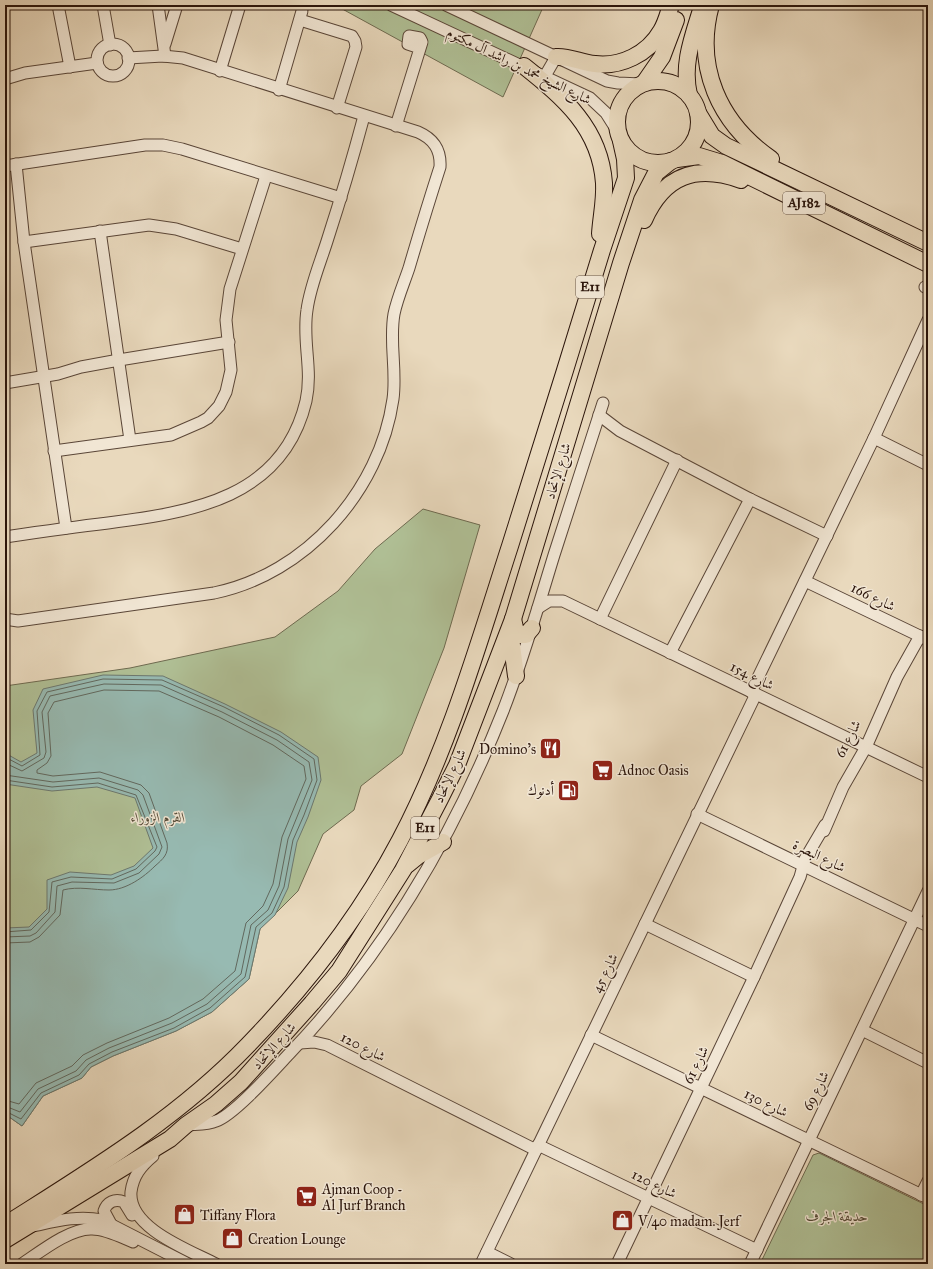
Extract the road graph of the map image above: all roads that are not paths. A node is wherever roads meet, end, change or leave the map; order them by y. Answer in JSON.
{"nodes":[{"id":1,"x":58,"y":5,"type":"edge"},
{"id":2,"x":103,"y":5,"type":"edge"},
{"id":3,"x":158,"y":5,"type":"edge"},
{"id":4,"x":177,"y":5,"type":"edge"},
{"id":5,"x":240,"y":5,"type":"edge"},
{"id":6,"x":391,"y":5,"type":"edge"},
{"id":7,"x":446,"y":5,"type":"edge"},
{"id":8,"x":671,"y":5,"type":"edge"},
{"id":9,"x":680,"y":5,"type":"edge"},
{"id":10,"x":702,"y":5,"type":"edge"},
{"id":11,"x":711,"y":5,"type":"edge"},
{"id":12,"x":110,"y":45,"type":"junction"},
{"id":13,"x":420,"y":48,"type":"dead end"},
{"id":14,"x":164,"y":51,"type":"junction"},
{"id":15,"x":556,"y":57,"type":"junction"},
{"id":16,"x":128,"y":58,"type":"junction"},
{"id":17,"x":97,"y":63,"type":"junction"},
{"id":18,"x":524,"y":66,"type":"junction"},
{"id":19,"x":70,"y":67,"type":"junction"},
{"id":20,"x":220,"y":71,"type":"junction"},
{"id":21,"x":545,"y":76,"type":"junction"},
{"id":22,"x":5,"y":80,"type":"edge"},
{"id":23,"x":643,"y":84,"type":"junction"},
{"id":24,"x":279,"y":90,"type":"junction"},
{"id":25,"x":689,"y":95,"type":"junction"},
{"id":26,"x":337,"y":108,"type":"junction"},
{"id":27,"x":698,"y":113,"type":"junction"},
{"id":28,"x":364,"y":116,"type":"junction"},
{"id":29,"x":396,"y":126,"type":"junction"},
{"id":30,"x":619,"y":137,"type":"junction"},
{"id":31,"x":674,"y":160,"type":"junction"},
{"id":32,"x":11,"y":165,"type":"edge"},
{"id":33,"x":266,"y":176,"type":"junction"},
{"id":34,"x":810,"y":186,"type":"junction"},
{"id":35,"x":781,"y":191,"type":"junction"},
{"id":36,"x":341,"y":198,"type":"junction"},
{"id":37,"x":100,"y":231,"type":"junction"},
{"id":38,"x":24,"y":242,"type":"junction"},
{"id":39,"x":928,"y":243,"type":"edge"},
{"id":40,"x":242,"y":249,"type":"junction"},
{"id":41,"x":602,"y":250,"type":"junction"},
{"id":42,"x":621,"y":262,"type":"junction"},
{"id":43,"x":928,"y":264,"type":"edge"},
{"id":44,"x":928,"y":320,"type":"edge"},
{"id":45,"x":229,"y":342,"type":"junction"},
{"id":46,"x":119,"y":360,"type":"junction"},
{"id":47,"x":44,"y":377,"type":"junction"},
{"id":48,"x":5,"y":383,"type":"edge"},
{"id":49,"x":603,"y":403,"type":"dead end"},
{"id":50,"x":599,"y":415,"type":"junction"},
{"id":51,"x":620,"y":431,"type":"junction"},
{"id":52,"x":593,"y":434,"type":"junction"},
{"id":53,"x":874,"y":438,"type":"junction"},
{"id":54,"x":130,"y":440,"type":"junction"},
{"id":55,"x":54,"y":451,"type":"junction"},
{"id":56,"x":677,"y":460,"type":"junction"},
{"id":57,"x":928,"y":465,"type":"edge"},
{"id":58,"x":750,"y":499,"type":"junction"},
{"id":59,"x":66,"y":528,"type":"junction"},
{"id":60,"x":827,"y":536,"type":"junction"},
{"id":61,"x":5,"y":537,"type":"edge"},
{"id":62,"x":548,"y":579,"type":"junction"},
{"id":63,"x":805,"y":581,"type":"junction"},
{"id":64,"x":563,"y":602,"type":"junction"},
{"id":65,"x":538,"y":608,"type":"junction"},
{"id":66,"x":5,"y":619,"type":"edge"},
{"id":67,"x":600,"y":619,"type":"junction"},
{"id":68,"x":511,"y":623,"type":"junction"},
{"id":69,"x":532,"y":628,"type":"junction"},
{"id":70,"x":921,"y":637,"type":"edge"},
{"id":71,"x":670,"y":653,"type":"junction"},
{"id":72,"x":516,"y":676,"type":"junction"},
{"id":73,"x":753,"y":693,"type":"junction"},
{"id":74,"x":863,"y":746,"type":"junction"},
{"id":75,"x":928,"y":777,"type":"edge"},
{"id":76,"x":697,"y":814,"type":"junction"},
{"id":77,"x":443,"y":842,"type":"junction"},
{"id":78,"x":805,"y":866,"type":"junction"},
{"id":79,"x":403,"y":870,"type":"junction"},
{"id":80,"x":928,"y":891,"type":"edge"},
{"id":81,"x":928,"y":902,"type":"edge"},
{"id":82,"x":920,"y":922,"type":"edge"},
{"id":83,"x":645,"y":924,"type":"junction"},
{"id":84,"x":754,"y":977,"type":"junction"},
{"id":85,"x":319,"y":1022,"type":"junction"},
{"id":86,"x":862,"y":1030,"type":"junction"},
{"id":87,"x":591,"y":1035,"type":"junction"},
{"id":88,"x":300,"y":1043,"type":"junction"},
{"id":89,"x":327,"y":1045,"type":"junction"},
{"id":90,"x":928,"y":1063,"type":"edge"},
{"id":91,"x":701,"y":1088,"type":"junction"},
{"id":92,"x":186,"y":1125,"type":"junction"},
{"id":93,"x":170,"y":1139,"type":"junction"},
{"id":94,"x":809,"y":1140,"type":"junction"},
{"id":95,"x":537,"y":1148,"type":"junction"},
{"id":96,"x":928,"y":1180,"type":"edge"},
{"id":97,"x":925,"y":1196,"type":"edge"},
{"id":98,"x":648,"y":1198,"type":"junction"},
{"id":99,"x":141,"y":1220,"type":"junction"},
{"id":100,"x":111,"y":1224,"type":"junction"},
{"id":101,"x":5,"y":1225,"type":"edge"},
{"id":102,"x":23,"y":1229,"type":"junction"},
{"id":103,"x":5,"y":1240,"type":"edge"},
{"id":104,"x":151,"y":1245,"type":"junction"},
{"id":105,"x":756,"y":1250,"type":"junction"},
{"id":106,"x":487,"y":1252,"type":"junction"},
{"id":107,"x":175,"y":1260,"type":"edge"},
{"id":108,"x":22,"y":1264,"type":"edge"},
{"id":109,"x":188,"y":1264,"type":"edge"},
{"id":110,"x":216,"y":1264,"type":"edge"},
{"id":111,"x":481,"y":1264,"type":"edge"},
{"id":112,"x":511,"y":1264,"type":"edge"},
{"id":113,"x":617,"y":1264,"type":"edge"},
{"id":114,"x":750,"y":1264,"type":"edge"}],
"edges":[{"from":1,"to":19,"type":"street"},
{"from":2,"to":12,"type":"street"},
{"from":3,"to":14,"type":"street"},
{"from":4,"to":14,"type":"street"},
{"from":5,"to":20,"type":"street"},
{"from":6,"to":18,"type":"street","name":"شارع الشيخ محمد بن راشد آل مكتوم"},
{"from":7,"to":15,"type":"street","name":"شارع الشيخ محمد بن راشد آل مكتوم"},
{"from":8,"to":15,"type":"highway"},
{"from":9,"to":23,"type":"highway"},
{"from":10,"to":25,"type":"highway"},
{"from":11,"to":34,"type":"highway"},
{"from":12,"to":16,"type":"street"},
{"from":12,"to":17,"type":"street"},
{"from":13,"to":29,"type":"street"},
{"from":14,"to":16,"type":"street"},
{"from":14,"to":20,"type":"street"},
{"from":15,"to":21,"type":"street"},
{"from":15,"to":23,"type":"street","name":"شارع الشيخ محمد بن راشد آل مكتوم"},
{"from":16,"to":17,"type":"street"},
{"from":17,"to":19,"type":"street"},
{"from":18,"to":21,"type":"street","name":"شارع الشيخ محمد بن راشد آل مكتوم"},
{"from":18,"to":41,"type":"highway"},
{"from":19,"to":22,"type":"street"},
{"from":20,"to":24,"type":"street"},
{"from":21,"to":30,"type":"street","name":"شارع الشيخ محمد بن راشد آل مكتوم"},
{"from":23,"to":25,"type":"highway"},
{"from":23,"to":30,"type":"highway"},
{"from":24,"to":26,"type":"street"},
{"from":24,"to":26,"type":"street"},
{"from":25,"to":27,"type":"highway"},
{"from":26,"to":28,"type":"street"},
{"from":27,"to":31,"type":"highway"},
{"from":27,"to":34,"type":"highway","number":"AJ182"},
{"from":28,"to":29,"type":"street"},
{"from":28,"to":36,"type":"street"},
{"from":29,"to":66,"type":"street"},
{"from":30,"to":31,"type":"highway"},
{"from":30,"to":41,"type":"highway","name":"شارع الإتحاد","number":"E11"},
{"from":31,"to":35,"type":"highway","number":"AJ182"},
{"from":31,"to":42,"type":"highway","name":"شارع الإتحاد","number":"E11"},
{"from":32,"to":33,"type":"street"},
{"from":32,"to":38,"type":"street"},
{"from":33,"to":36,"type":"street"},
{"from":33,"to":40,"type":"street"},
{"from":34,"to":39,"type":"highway","number":"AJ182"},
{"from":35,"to":42,"type":"highway"},
{"from":35,"to":43,"type":"highway","number":"AJ182"},
{"from":36,"to":59,"type":"street"},
{"from":37,"to":38,"type":"street"},
{"from":37,"to":40,"type":"street"},
{"from":37,"to":46,"type":"street"},
{"from":38,"to":47,"type":"street"},
{"from":40,"to":45,"type":"street"},
{"from":41,"to":101,"type":"highway","name":"شارع الإتحاد","number":"E11"},
{"from":42,"to":68,"type":"highway","name":"شارع الإتحاد","number":"E11"},
{"from":44,"to":53,"type":"street","name":"شارع 45"},
{"from":45,"to":46,"type":"street"},
{"from":45,"to":54,"type":"street"},
{"from":46,"to":47,"type":"street"},
{"from":46,"to":54,"type":"street"},
{"from":47,"to":48,"type":"street"},
{"from":47,"to":55,"type":"street"},
{"from":49,"to":50,"type":"street"},
{"from":50,"to":51,"type":"street"},
{"from":50,"to":52,"type":"street"},
{"from":51,"to":52,"type":"street"},
{"from":51,"to":56,"type":"street"},
{"from":52,"to":62,"type":"street"},
{"from":53,"to":57,"type":"street"},
{"from":53,"to":60,"type":"street","name":"شارع 45"},
{"from":54,"to":55,"type":"street"},
{"from":55,"to":59,"type":"street"},
{"from":56,"to":58,"type":"street"},
{"from":56,"to":67,"type":"street"},
{"from":58,"to":60,"type":"street"},
{"from":58,"to":71,"type":"street"},
{"from":59,"to":61,"type":"street"},
{"from":60,"to":63,"type":"street","name":"شارع 45"},
{"from":62,"to":64,"type":"street","name":"شارع 154"},
{"from":62,"to":65,"type":"street"},
{"from":63,"to":70,"type":"street","name":"شارع 166"},
{"from":63,"to":73,"type":"street","name":"شارع 45"},
{"from":64,"to":65,"type":"street"},
{"from":64,"to":67,"type":"street","name":"شارع 154"},
{"from":65,"to":69,"type":"street"},
{"from":67,"to":71,"type":"street","name":"شارع 154"},
{"from":68,"to":69,"type":"highway"},
{"from":68,"to":72,"type":"highway"},
{"from":68,"to":79,"type":"highway","name":"شارع الإتحاد","number":"E11"},
{"from":69,"to":72,"type":"street"},
{"from":70,"to":74,"type":"street","name":"شارع 61"},
{"from":71,"to":73,"type":"street","name":"شارع 154"},
{"from":72,"to":77,"type":"street"},
{"from":73,"to":74,"type":"street","name":"شارع 154"},
{"from":73,"to":76,"type":"street","name":"شارع 45"},
{"from":74,"to":75,"type":"street","name":"شارع 154"},
{"from":74,"to":78,"type":"street","name":"شارع 61"},
{"from":76,"to":78,"type":"street","name":"شارع البصرة"},
{"from":76,"to":83,"type":"street","name":"شارع 45"},
{"from":77,"to":79,"type":"highway"},
{"from":77,"to":85,"type":"street"},
{"from":78,"to":82,"type":"street","name":"شارع البصرة"},
{"from":78,"to":84,"type":"street","name":"شارع 61"},
{"from":79,"to":92,"type":"highway","name":"شارع الإتحاد","number":"E11"},
{"from":80,"to":82,"type":"street","name":"شارع 69"},
{"from":81,"to":82,"type":"street","name":"شارع 69"},
{"from":82,"to":86,"type":"street","name":"شارع 69"},
{"from":83,"to":84,"type":"street"},
{"from":83,"to":87,"type":"street","name":"شارع 45"},
{"from":84,"to":91,"type":"street","name":"شارع 61"},
{"from":85,"to":88,"type":"street"},
{"from":85,"to":89,"type":"street","name":"شارع 120"},
{"from":86,"to":90,"type":"street"},
{"from":86,"to":94,"type":"street","name":"شارع 69"},
{"from":87,"to":91,"type":"street","name":"شارع 130"},
{"from":87,"to":95,"type":"street","name":"شارع 45"},
{"from":88,"to":89,"type":"street","name":"شارع 120"},
{"from":88,"to":92,"type":"street"},
{"from":89,"to":95,"type":"street","name":"شارع 120"},
{"from":91,"to":94,"type":"street","name":"شارع 130"},
{"from":91,"to":98,"type":"street","name":"شارع 61"},
{"from":92,"to":93,"type":"highway","name":"شارع الإتحاد","number":"E11"},
{"from":93,"to":99,"type":"street"},
{"from":93,"to":102,"type":"highway","name":"شارع الإتحاد","number":"E11"},
{"from":94,"to":97,"type":"street","name":"شارع 130"},
{"from":94,"to":105,"type":"street","name":"شارع 69"},
{"from":95,"to":98,"type":"street","name":"شارع 120"},
{"from":95,"to":106,"type":"street","name":"شارع 45"},
{"from":96,"to":97,"type":"street"},
{"from":98,"to":105,"type":"street","name":"شارع 120"},
{"from":98,"to":113,"type":"street","name":"شارع 61"},
{"from":99,"to":100,"type":"street"},
{"from":99,"to":110,"type":"street"},
{"from":100,"to":102,"type":"street"},
{"from":100,"to":104,"type":"street"},
{"from":102,"to":103,"type":"highway","name":"شارع الإتحاد","number":"E11"},
{"from":104,"to":107,"type":"street"},
{"from":104,"to":108,"type":"street"},
{"from":105,"to":114,"type":"street","name":"شارع 69"},
{"from":106,"to":111,"type":"street","name":"شارع 45"},
{"from":106,"to":112,"type":"street"},
{"from":107,"to":109,"type":"street"}]}
